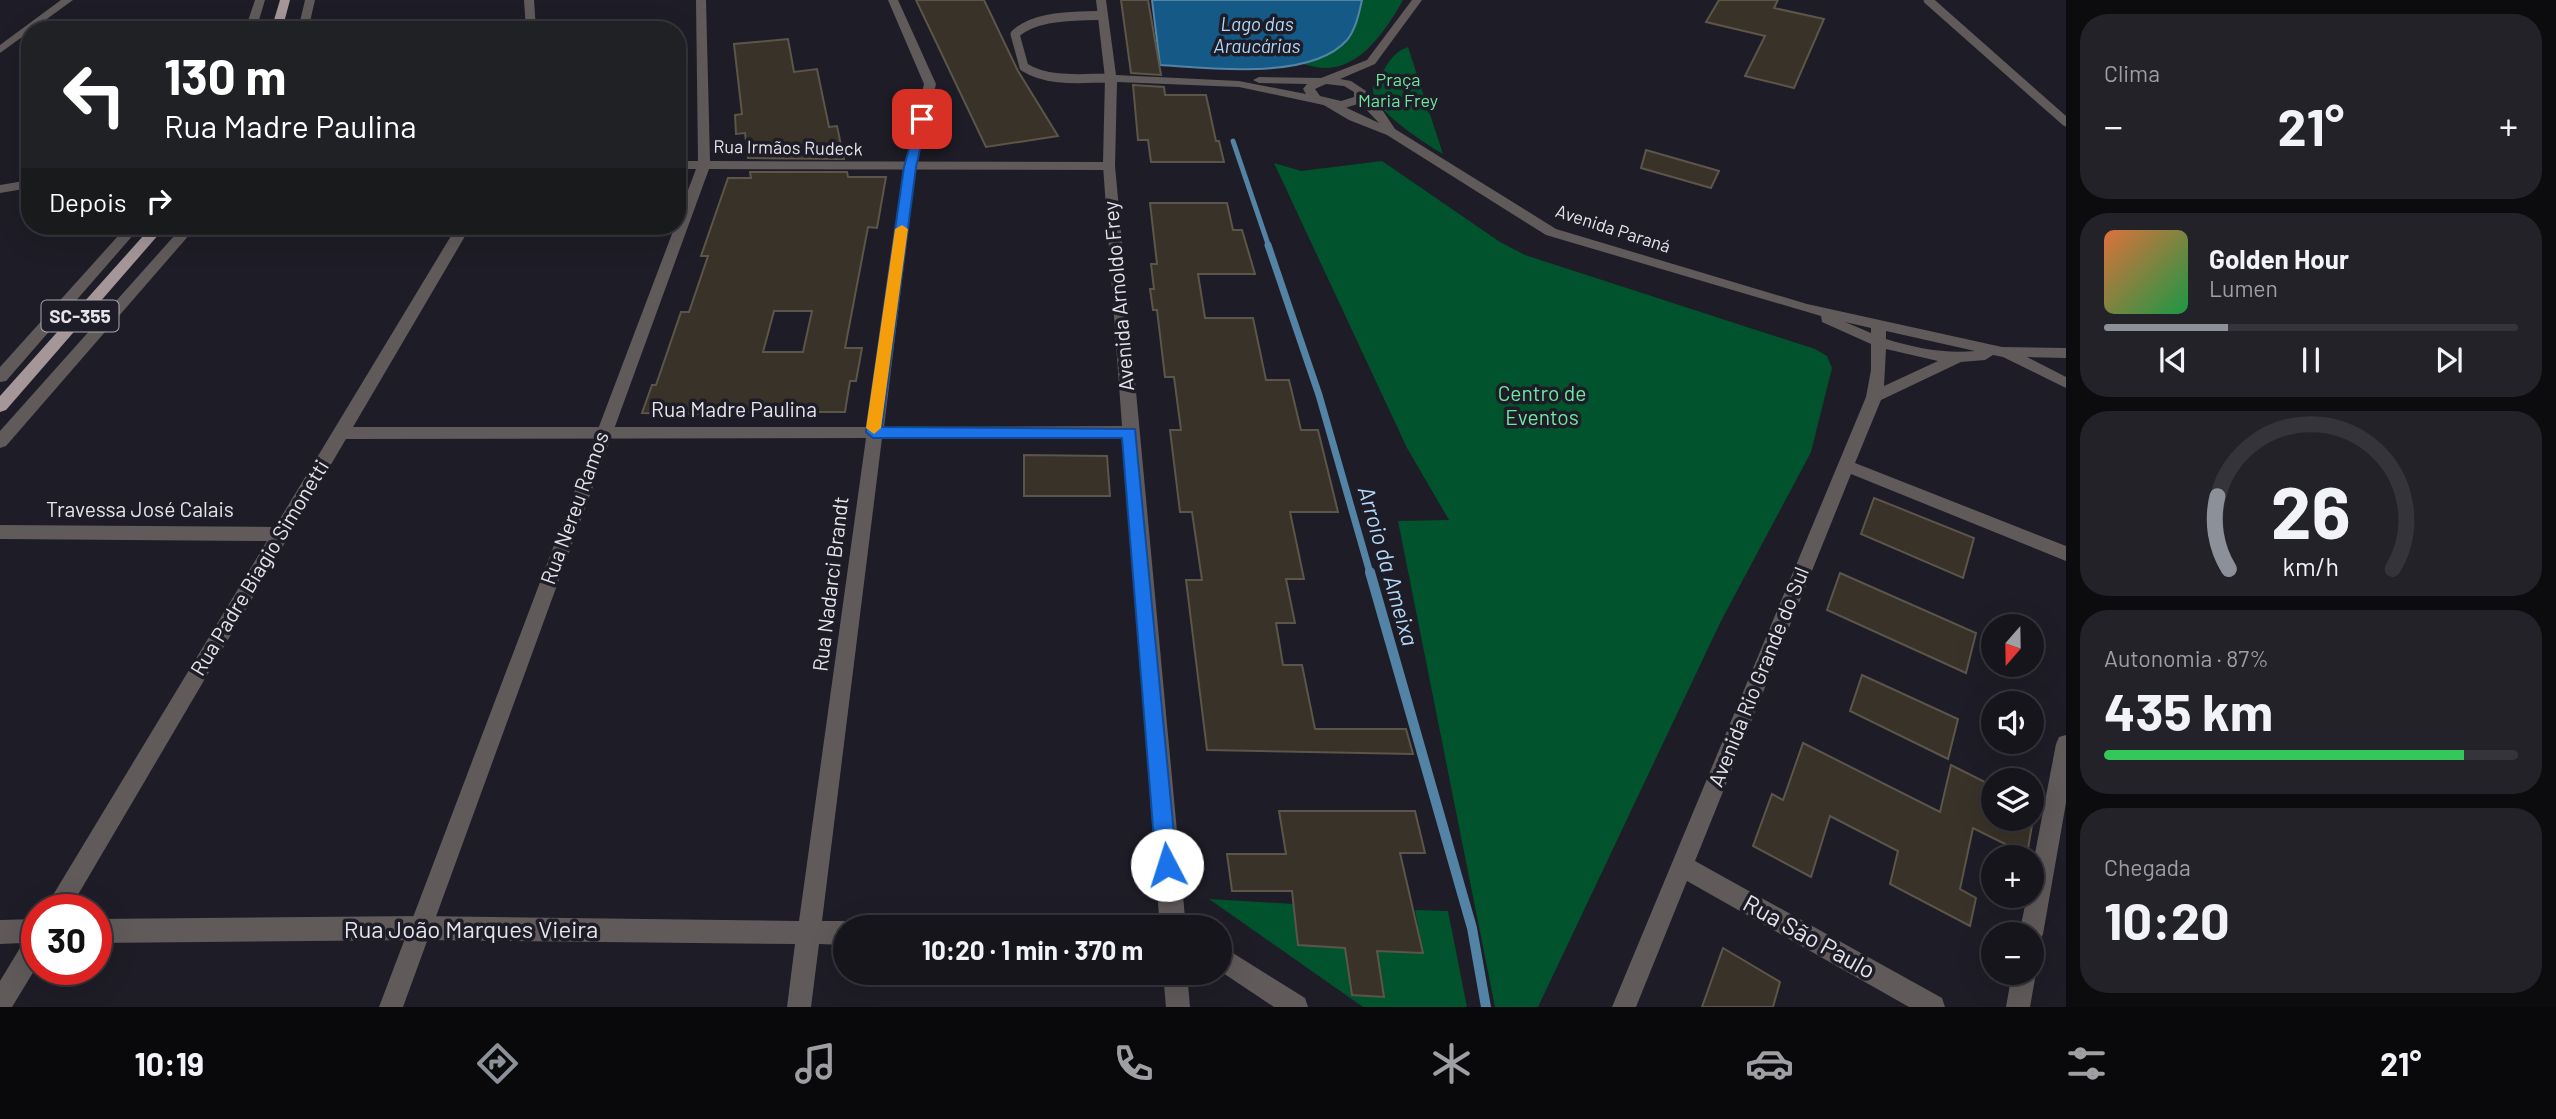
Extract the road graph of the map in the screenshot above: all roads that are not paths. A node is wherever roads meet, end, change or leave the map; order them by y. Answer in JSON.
{"nodes":[{"id":1,"x":68,"y":0,"type":"edge"},
{"id":2,"x":260,"y":0,"type":"edge"},
{"id":3,"x":285,"y":0,"type":"edge"},
{"id":4,"x":310,"y":0,"type":"edge"},
{"id":5,"x":529,"y":0,"type":"edge"},
{"id":6,"x":701,"y":0,"type":"edge"},
{"id":7,"x":893,"y":0,"type":"edge"},
{"id":8,"x":1101,"y":0,"type":"edge"},
{"id":9,"x":1418,"y":0,"type":"edge"},
{"id":10,"x":1928,"y":0,"type":"edge"},
{"id":11,"x":1103,"y":15,"type":"junction"},
{"id":12,"x":39,"y":21,"type":"edge"},
{"id":13,"x":253,"y":21,"type":"edge"},
{"id":14,"x":279,"y":21,"type":"edge"},
{"id":15,"x":305,"y":21,"type":"edge"},
{"id":16,"x":530,"y":21,"type":"edge"},
{"id":17,"x":21,"y":35,"type":"edge"},
{"id":18,"x":0,"y":50,"type":"edge"},
{"id":19,"x":1371,"y":62,"type":"junction"},
{"id":20,"x":1111,"y":78,"type":"junction"},
{"id":21,"x":1323,"y":80,"type":"junction"},
{"id":22,"x":1238,"y":84,"type":"junction"},
{"id":23,"x":1360,"y":94,"type":"junction"},
{"id":24,"x":1322,"y":102,"type":"junction"},
{"id":25,"x":2066,"y":122,"type":"edge"},
{"id":26,"x":1391,"y":132,"type":"junction"},
{"id":27,"x":686,"y":165,"type":"edge"},
{"id":28,"x":704,"y":165,"type":"junction"},
{"id":29,"x":1108,"y":166,"type":"junction"},
{"id":30,"x":910,"y":167,"type":"junction"},
{"id":31,"x":21,"y":186,"type":"edge"},
{"id":32,"x":0,"y":189,"type":"edge"},
{"id":33,"x":686,"y":213,"type":"edge"},
{"id":34,"x":126,"y":235,"type":"edge"},
{"id":35,"x":151,"y":235,"type":"edge"},
{"id":36,"x":182,"y":235,"type":"edge"},
{"id":37,"x":459,"y":235,"type":"edge"},
{"id":38,"x":678,"y":235,"type":"edge"},
{"id":39,"x":1804,"y":308,"type":"junction"},
{"id":40,"x":1878,"y":324,"type":"junction"},
{"id":41,"x":1879,"y":343,"type":"junction"},
{"id":42,"x":2002,"y":352,"type":"junction"},
{"id":43,"x":2066,"y":353,"type":"edge"},
{"id":44,"x":1959,"y":357,"type":"junction"},
{"id":45,"x":0,"y":377,"type":"edge"},
{"id":46,"x":2066,"y":383,"type":"edge"},
{"id":47,"x":1874,"y":397,"type":"junction"},
{"id":48,"x":0,"y":406,"type":"edge"},
{"id":49,"x":873,"y":432,"type":"junction"},
{"id":50,"x":1129,"y":432,"type":"junction"},
{"id":51,"x":340,"y":433,"type":"junction"},
{"id":52,"x":604,"y":433,"type":"junction"},
{"id":53,"x":0,"y":442,"type":"edge"},
{"id":54,"x":1844,"y":465,"type":"junction"},
{"id":55,"x":0,"y":532,"type":"edge"},
{"id":56,"x":279,"y":534,"type":"junction"},
{"id":57,"x":2066,"y":554,"type":"edge"},
{"id":58,"x":2066,"y":744,"type":"edge"},
{"id":59,"x":1684,"y":867,"type":"junction"},
{"id":60,"x":66,"y":894,"type":"edge"},
{"id":61,"x":1172,"y":915,"type":"edge"},
{"id":62,"x":2033,"y":922,"type":"edge"},
{"id":63,"x":420,"y":928,"type":"junction"},
{"id":64,"x":21,"y":931,"type":"edge"},
{"id":65,"x":112,"y":931,"type":"edge"},
{"id":66,"x":0,"y":932,"type":"edge"},
{"id":67,"x":833,"y":933,"type":"edge"},
{"id":68,"x":810,"y":934,"type":"junction"},
{"id":69,"x":1232,"y":965,"type":"edge"},
{"id":70,"x":21,"y":969,"type":"edge"},
{"id":71,"x":1176,"y":985,"type":"edge"},
{"id":72,"x":2022,"y":985,"type":"edge"},
{"id":73,"x":0,"y":1004,"type":"edge"},
{"id":74,"x":391,"y":1007,"type":"edge"},
{"id":75,"x":799,"y":1007,"type":"edge"},
{"id":76,"x":1178,"y":1007,"type":"edge"},
{"id":77,"x":1296,"y":1007,"type":"edge"},
{"id":78,"x":1624,"y":1007,"type":"edge"},
{"id":79,"x":1933,"y":1007,"type":"edge"},
{"id":80,"x":2018,"y":1007,"type":"edge"}],
"edges":[{"from":1,"to":12,"type":"street"},
{"from":2,"to":13,"type":"street"},
{"from":3,"to":14,"type":"main road"},
{"from":4,"to":15,"type":"street"},
{"from":5,"to":16,"type":"street"},
{"from":6,"to":28,"type":"street","name":"Rua Nereu Ramos"},
{"from":7,"to":30,"type":"street","name":"Rua Nadarci Brandt"},
{"from":8,"to":11,"type":"street","name":"Avenida Arnoldo Frey"},
{"from":9,"to":19,"type":"street"},
{"from":10,"to":25,"type":"lane"},
{"from":11,"to":20,"type":"street","name":"Avenida Arnoldo Frey"},
{"from":11,"to":20,"type":"lane"},
{"from":17,"to":18,"type":"street"},
{"from":19,"to":21,"type":"street"},
{"from":19,"to":23,"type":"street"},
{"from":20,"to":22,"type":"street","name":"Avenida Paraná"},
{"from":20,"to":29,"type":"street","name":"Avenida Arnoldo Frey"},
{"from":21,"to":22,"type":"street","name":"Avenida Paraná"},
{"from":21,"to":23,"type":"street","name":"Avenida Paraná"},
{"from":21,"to":24,"type":"street"},
{"from":22,"to":24,"type":"street","name":"Avenida Paraná"},
{"from":23,"to":24,"type":"street","name":"Avenida Paraná"},
{"from":23,"to":26,"type":"street","name":"Avenida Paraná"},
{"from":24,"to":26,"type":"street","name":"Avenida Paraná"},
{"from":26,"to":39,"type":"street","name":"Avenida Paraná"},
{"from":27,"to":28,"type":"street","name":"Rua Irmãos Rudeck"},
{"from":28,"to":30,"type":"street","name":"Rua Irmãos Rudeck"},
{"from":28,"to":33,"type":"street","name":"Rua Nereu Ramos"},
{"from":29,"to":30,"type":"street","name":"Rua Irmãos Rudeck"},
{"from":29,"to":50,"type":"street","name":"Avenida Arnoldo Frey"},
{"from":30,"to":49,"type":"street","name":"Rua Nadarci Brandt"},
{"from":31,"to":32,"type":"street"},
{"from":34,"to":45,"type":"street"},
{"from":35,"to":48,"type":"main road","number":"SC-355"},
{"from":36,"to":53,"type":"street"},
{"from":37,"to":51,"type":"street","name":"Rua Padre Biagio Simonetti"},
{"from":38,"to":52,"type":"street","name":"Rua Nereu Ramos"},
{"from":39,"to":40,"type":"street","name":"Avenida Paraná"},
{"from":39,"to":41,"type":"street","name":"Avenida Paraná"},
{"from":40,"to":41,"type":"street","name":"Avenida Rio Grande do Sul"},
{"from":40,"to":42,"type":"street","name":"Avenida Paraná"},
{"from":41,"to":44,"type":"street","name":"Avenida Paraná"},
{"from":41,"to":47,"type":"street","name":"Avenida Rio Grande do Sul"},
{"from":42,"to":43,"type":"street","name":"Avenida Paraná"},
{"from":42,"to":44,"type":"street","name":"Avenida Paraná"},
{"from":42,"to":46,"type":"street"},
{"from":44,"to":47,"type":"street"},
{"from":47,"to":54,"type":"street","name":"Avenida Rio Grande do Sul"},
{"from":49,"to":50,"type":"street","name":"Rua Madre Paulina"},
{"from":49,"to":52,"type":"street","name":"Rua Madre Paulina"},
{"from":49,"to":68,"type":"street","name":"Rua Nadarci Brandt"},
{"from":50,"to":61,"type":"street","name":"Avenida Arnoldo Frey"},
{"from":51,"to":52,"type":"street","name":"Rua Madre Paulina"},
{"from":51,"to":56,"type":"street","name":"Rua Padre Biagio Simonetti"},
{"from":52,"to":63,"type":"street","name":"Rua Nereu Ramos"},
{"from":54,"to":57,"type":"street"},
{"from":54,"to":59,"type":"street","name":"Avenida Rio Grande do Sul"},
{"from":55,"to":56,"type":"street","name":"Travessa José Calais"},
{"from":56,"to":60,"type":"street","name":"Rua Padre Biagio Simonetti"},
{"from":58,"to":62,"type":"street"},
{"from":59,"to":78,"type":"street","name":"Avenida Rio Grande do Sul"},
{"from":59,"to":79,"type":"street","name":"Rua São Paulo"},
{"from":63,"to":65,"type":"street","name":"Rua João Marques Vieira"},
{"from":63,"to":68,"type":"street","name":"Rua João Marques Vieira"},
{"from":63,"to":74,"type":"street","name":"Rua Nereu Ramos"},
{"from":64,"to":66,"type":"street"},
{"from":67,"to":68,"type":"street","name":"Rua João Marques Vieira"},
{"from":68,"to":75,"type":"street","name":"Rua Nadarci Brandt"},
{"from":69,"to":77,"type":"street"},
{"from":70,"to":73,"type":"street"},
{"from":71,"to":76,"type":"street"},
{"from":72,"to":80,"type":"street"}]}
